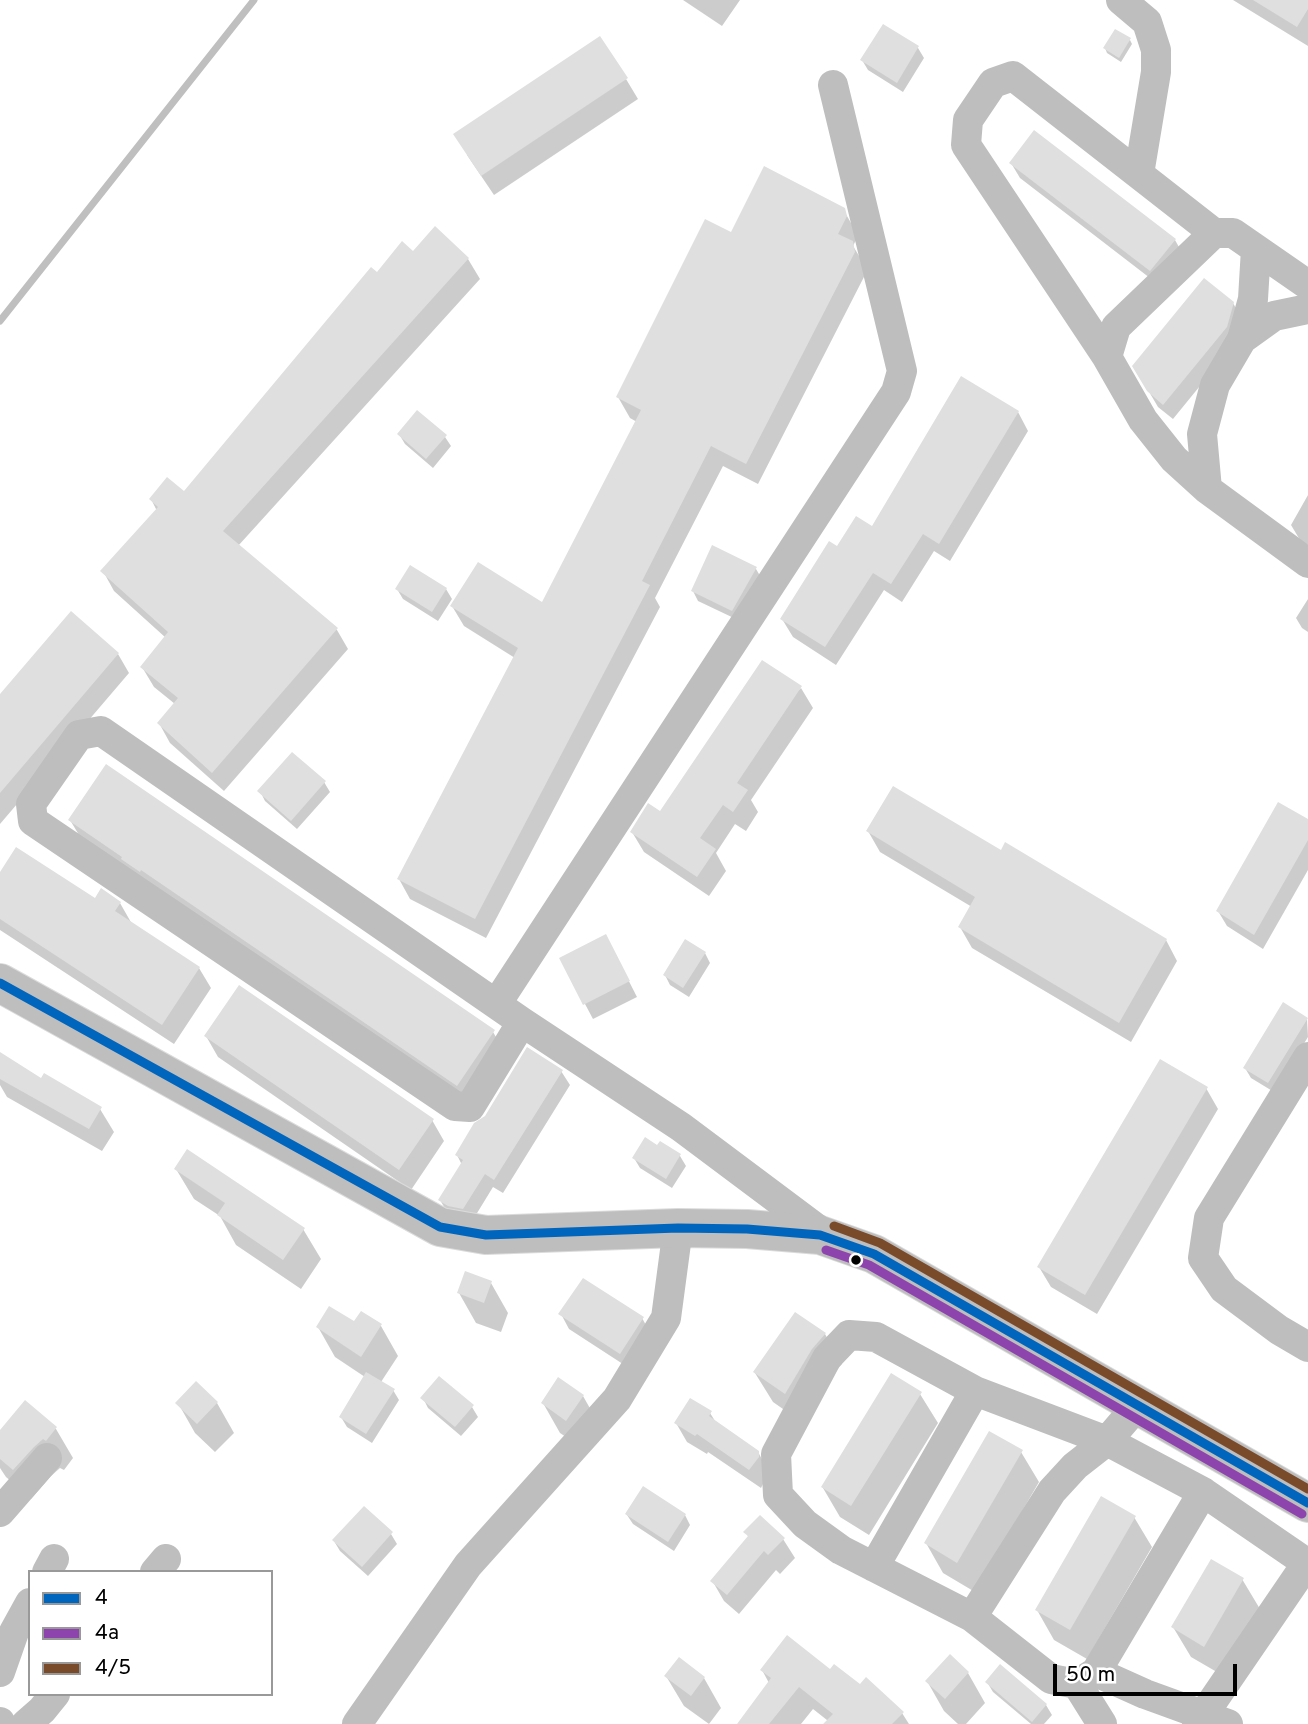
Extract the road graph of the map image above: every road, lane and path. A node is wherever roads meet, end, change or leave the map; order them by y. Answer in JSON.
{"nodes":[{"id":1,"x":1121,"y":0,"type":"edge"},
{"id":2,"x":833,"y":85,"type":"dead end"},
{"id":3,"x":1139,"y":174,"type":"junction"},
{"id":4,"x":1214,"y":233,"type":"junction"},
{"id":5,"x":1256,"y":249,"type":"junction"},
{"id":6,"x":1308,"y":285,"type":"edge"},
{"id":7,"x":1308,"y":309,"type":"edge"},
{"id":8,"x":1242,"y":339,"type":"junction"},
{"id":9,"x":1107,"y":357,"type":"junction"},
{"id":10,"x":1207,"y":489,"type":"junction"},
{"id":11,"x":1308,"y":563,"type":"edge"},
{"id":12,"x":0,"y":983,"type":"edge"},
{"id":13,"x":496,"y":1003,"type":"junction"},
{"id":14,"x":522,"y":1022,"type":"junction"},
{"id":15,"x":1308,"y":1058,"type":"edge"},
{"id":16,"x":678,"y":1228,"type":"junction"},
{"id":17,"x":830,"y":1238,"type":"junction"},
{"id":18,"x":1308,"y":1347,"type":"edge"},
{"id":19,"x":975,"y":1391,"type":"junction"},
{"id":20,"x":1137,"y":1406,"type":"junction"},
{"id":21,"x":1107,"y":1441,"type":"junction"},
{"id":22,"x":47,"y":1458,"type":"dead end"},
{"id":23,"x":1203,"y":1492,"type":"junction"},
{"id":24,"x":1304,"y":1494,"type":"edge"},
{"id":25,"x":0,"y":1512,"type":"edge"},
{"id":26,"x":1308,"y":1564,"type":"edge"},
{"id":27,"x":874,"y":1567,"type":"junction"},
{"id":28,"x":28,"y":1606,"type":"edge"},
{"id":29,"x":972,"y":1617,"type":"junction"},
{"id":30,"x":0,"y":1672,"type":"edge"},
{"id":31,"x":1087,"y":1678,"type":"junction"},
{"id":32,"x":53,"y":1696,"type":"edge"},
{"id":33,"x":1210,"y":1721,"type":"edge"},
{"id":34,"x":26,"y":1724,"type":"edge"},
{"id":35,"x":357,"y":1724,"type":"edge"},
{"id":36,"x":1102,"y":1724,"type":"edge"}],
"edges":[{"from":1,"to":3,"type":"lane"},
{"from":2,"to":13,"type":"lane"},
{"from":3,"to":4,"type":"lane"},
{"from":3,"to":9,"type":"lane"},
{"from":4,"to":5,"type":"lane"},
{"from":4,"to":9,"type":"lane"},
{"from":5,"to":6,"type":"lane"},
{"from":5,"to":8,"type":"lane"},
{"from":7,"to":8,"type":"lane"},
{"from":8,"to":10,"type":"lane"},
{"from":9,"to":10,"type":"lane"},
{"from":10,"to":11,"type":"lane"},
{"from":12,"to":16,"type":"main road"},
{"from":13,"to":14,"type":"lane"},
{"from":13,"to":14,"type":"lane"},
{"from":14,"to":17,"type":"lane"},
{"from":15,"to":18,"type":"lane"},
{"from":16,"to":17,"type":"main road"},
{"from":16,"to":35,"type":"lane"},
{"from":17,"to":20,"type":"main road"},
{"from":19,"to":21,"type":"lane"},
{"from":19,"to":27,"type":"lane"},
{"from":19,"to":27,"type":"lane"},
{"from":20,"to":21,"type":"lane"},
{"from":20,"to":24,"type":"main road"},
{"from":21,"to":23,"type":"lane"},
{"from":21,"to":29,"type":"lane"},
{"from":22,"to":25,"type":"lane"},
{"from":23,"to":26,"type":"lane"},
{"from":23,"to":31,"type":"lane"},
{"from":26,"to":33,"type":"lane"},
{"from":27,"to":29,"type":"lane"},
{"from":28,"to":30,"type":"lane"},
{"from":29,"to":31,"type":"lane"},
{"from":31,"to":33,"type":"lane"},
{"from":31,"to":36,"type":"lane"},
{"from":32,"to":34,"type":"lane"}]}
